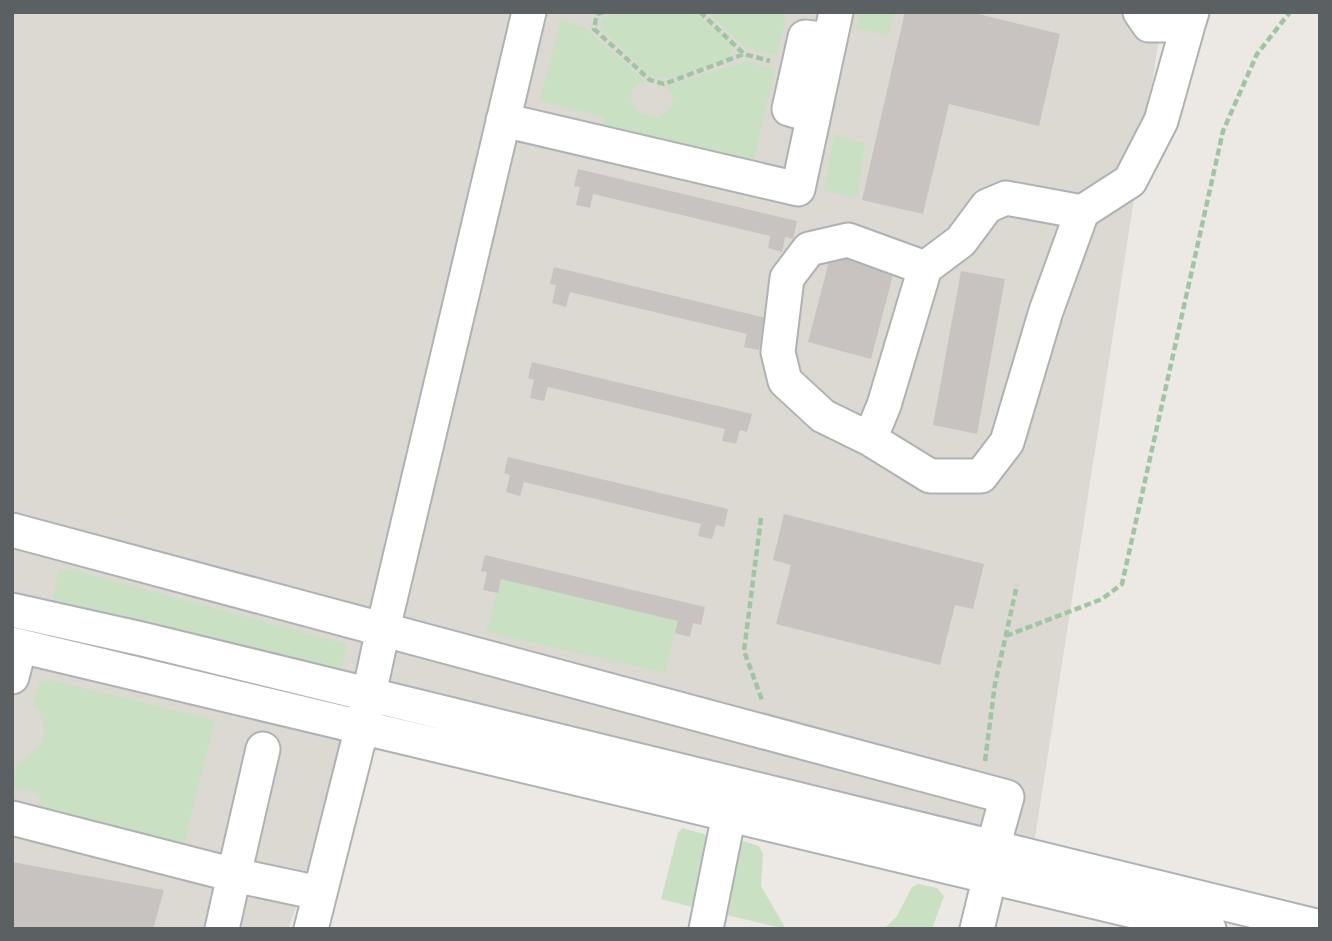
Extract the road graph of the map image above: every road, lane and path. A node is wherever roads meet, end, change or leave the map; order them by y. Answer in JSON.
{"nodes":[{"id":1,"x":529,"y":12,"type":"edge"},
{"id":2,"x":603,"y":12,"type":"edge"},
{"id":3,"x":700,"y":12,"type":"edge"},
{"id":4,"x":1140,"y":12,"type":"edge"},
{"id":5,"x":1290,"y":12,"type":"edge"},
{"id":6,"x":1190,"y":19,"type":"edge"},
{"id":7,"x":833,"y":26,"type":"edge"},
{"id":8,"x":503,"y":120,"type":"junction"},
{"id":9,"x":1082,"y":212,"type":"junction"},
{"id":10,"x":925,"y":268,"type":"junction"},
{"id":11,"x":870,"y":439,"type":"junction"},
{"id":12,"x":761,"y":518,"type":"dead end"},
{"id":13,"x":12,"y":530,"type":"edge"},
{"id":14,"x":1017,"y":585,"type":"dead end"},
{"id":15,"x":12,"y":610,"type":"edge"},
{"id":16,"x":383,"y":629,"type":"junction"},
{"id":17,"x":1006,"y":636,"type":"junction"},
{"id":18,"x":15,"y":656,"type":"edge"},
{"id":19,"x":368,"y":694,"type":"junction"},
{"id":20,"x":362,"y":727,"type":"junction"},
{"id":21,"x":774,"y":734,"type":"junction"},
{"id":22,"x":263,"y":749,"type":"dead end"},
{"id":23,"x":981,"y":790,"type":"junction"},
{"id":24,"x":729,"y":814,"type":"junction"},
{"id":25,"x":12,"y":818,"type":"edge"},
{"id":26,"x":991,"y":862,"type":"junction"},
{"id":27,"x":234,"y":875,"type":"junction"},
{"id":28,"x":319,"y":893,"type":"junction"},
{"id":29,"x":1320,"y":927,"type":"edge"},
{"id":30,"x":222,"y":929,"type":"edge"},
{"id":31,"x":311,"y":929,"type":"edge"},
{"id":32,"x":706,"y":929,"type":"edge"},
{"id":33,"x":977,"y":929,"type":"edge"},
{"id":34,"x":1209,"y":929,"type":"edge"}],
"edges":[{"from":1,"to":8,"type":"lane"},
{"from":2,"to":3,"type":"path"},
{"from":4,"to":6,"type":"lane"},
{"from":5,"to":17,"type":"path"},
{"from":6,"to":9,"type":"lane"},
{"from":7,"to":8,"type":"lane"},
{"from":8,"to":16,"type":"lane"},
{"from":9,"to":10,"type":"lane"},
{"from":9,"to":11,"type":"lane"},
{"from":10,"to":11,"type":"lane"},
{"from":10,"to":11,"type":"lane"},
{"from":12,"to":21,"type":"path"},
{"from":13,"to":16,"type":"lane"},
{"from":14,"to":17,"type":"path"},
{"from":15,"to":19,"type":"lane"},
{"from":16,"to":19,"type":"lane"},
{"from":16,"to":21,"type":"lane"},
{"from":17,"to":23,"type":"path"},
{"from":18,"to":20,"type":"lane"},
{"from":19,"to":20,"type":"lane"},
{"from":19,"to":26,"type":"lane"},
{"from":20,"to":24,"type":"lane"},
{"from":20,"to":28,"type":"lane"},
{"from":21,"to":23,"type":"lane"},
{"from":22,"to":27,"type":"lane"},
{"from":23,"to":26,"type":"lane"},
{"from":24,"to":26,"type":"lane"},
{"from":24,"to":32,"type":"lane"},
{"from":25,"to":27,"type":"lane"},
{"from":26,"to":29,"type":"lane"},
{"from":26,"to":33,"type":"lane"},
{"from":26,"to":34,"type":"lane"},
{"from":27,"to":28,"type":"lane"},
{"from":27,"to":30,"type":"lane"},
{"from":28,"to":31,"type":"lane"}]}
